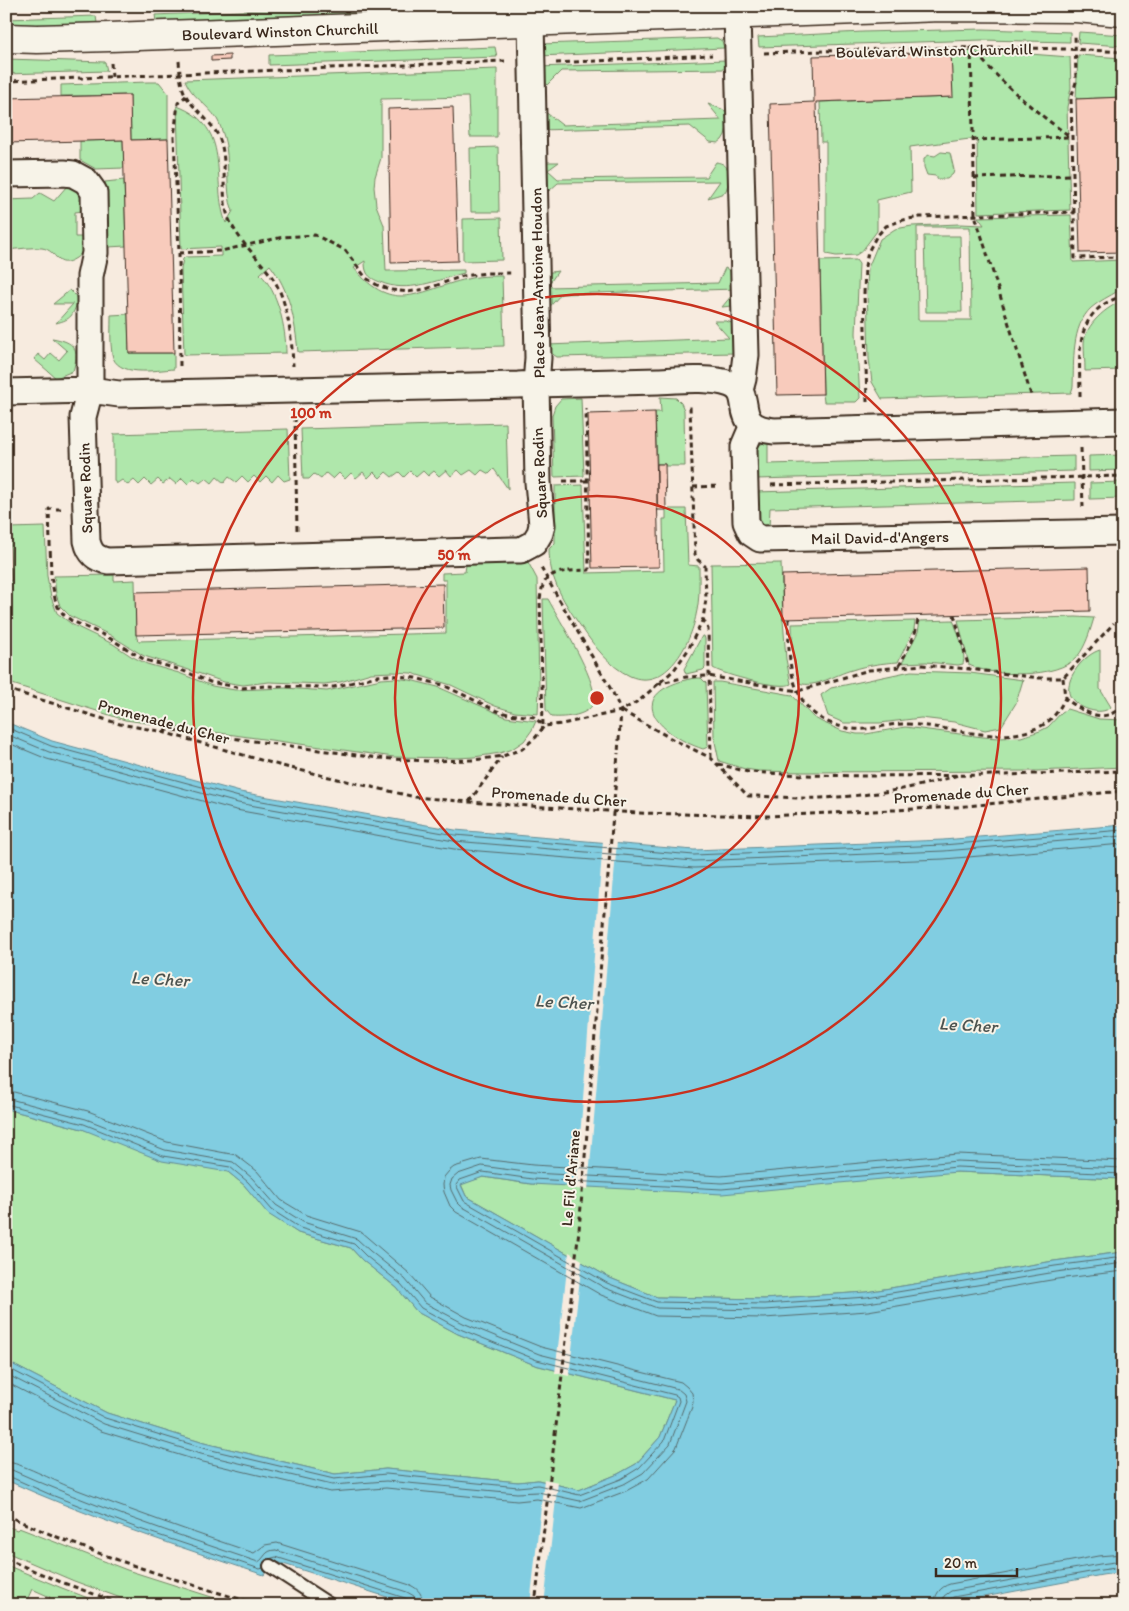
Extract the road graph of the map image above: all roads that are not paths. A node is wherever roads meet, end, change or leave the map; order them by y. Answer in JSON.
{"nodes":[{"id":1,"x":1123,"y":12,"type":"edge"},
{"id":2,"x":736,"y":14,"type":"junction"},
{"id":3,"x":531,"y":21,"type":"junction"},
{"id":4,"x":6,"y":38,"type":"edge"},
{"id":5,"x":6,"y":174,"type":"edge"},
{"id":6,"x":536,"y":384,"type":"junction"},
{"id":7,"x":90,"y":390,"type":"junction"},
{"id":8,"x":740,"y":390,"type":"junction"},
{"id":9,"x":6,"y":392,"type":"edge"},
{"id":10,"x":1123,"y":421,"type":"edge"},
{"id":11,"x":753,"y":425,"type":"junction"},
{"id":12,"x":1123,"y":532,"type":"edge"},
{"id":13,"x":270,"y":1566,"type":"dead end"},
{"id":14,"x":330,"y":1605,"type":"edge"}],
"edges":[{"from":1,"to":2,"type":"main road","name":"Boulevard Winston Churchill"},
{"from":2,"to":3,"type":"main road","name":"Boulevard Winston Churchill"},
{"from":2,"to":8,"type":"street"},
{"from":3,"to":4,"type":"main road","name":"Boulevard Winston Churchill"},
{"from":3,"to":6,"type":"street","name":"Place Jean-Antoine Houdon"},
{"from":5,"to":7,"type":"street","name":"Square Rodin"},
{"from":6,"to":7,"type":"street"},
{"from":6,"to":7,"type":"street","name":"Square Rodin"},
{"from":6,"to":8,"type":"street","name":"Place Jean-Antoine Houdon"},
{"from":7,"to":9,"type":"street"},
{"from":8,"to":11,"type":"street"},
{"from":10,"to":11,"type":"street"},
{"from":11,"to":12,"type":"street","name":"Mail David-d'Angers"},
{"from":13,"to":14,"type":"lane"}]}
